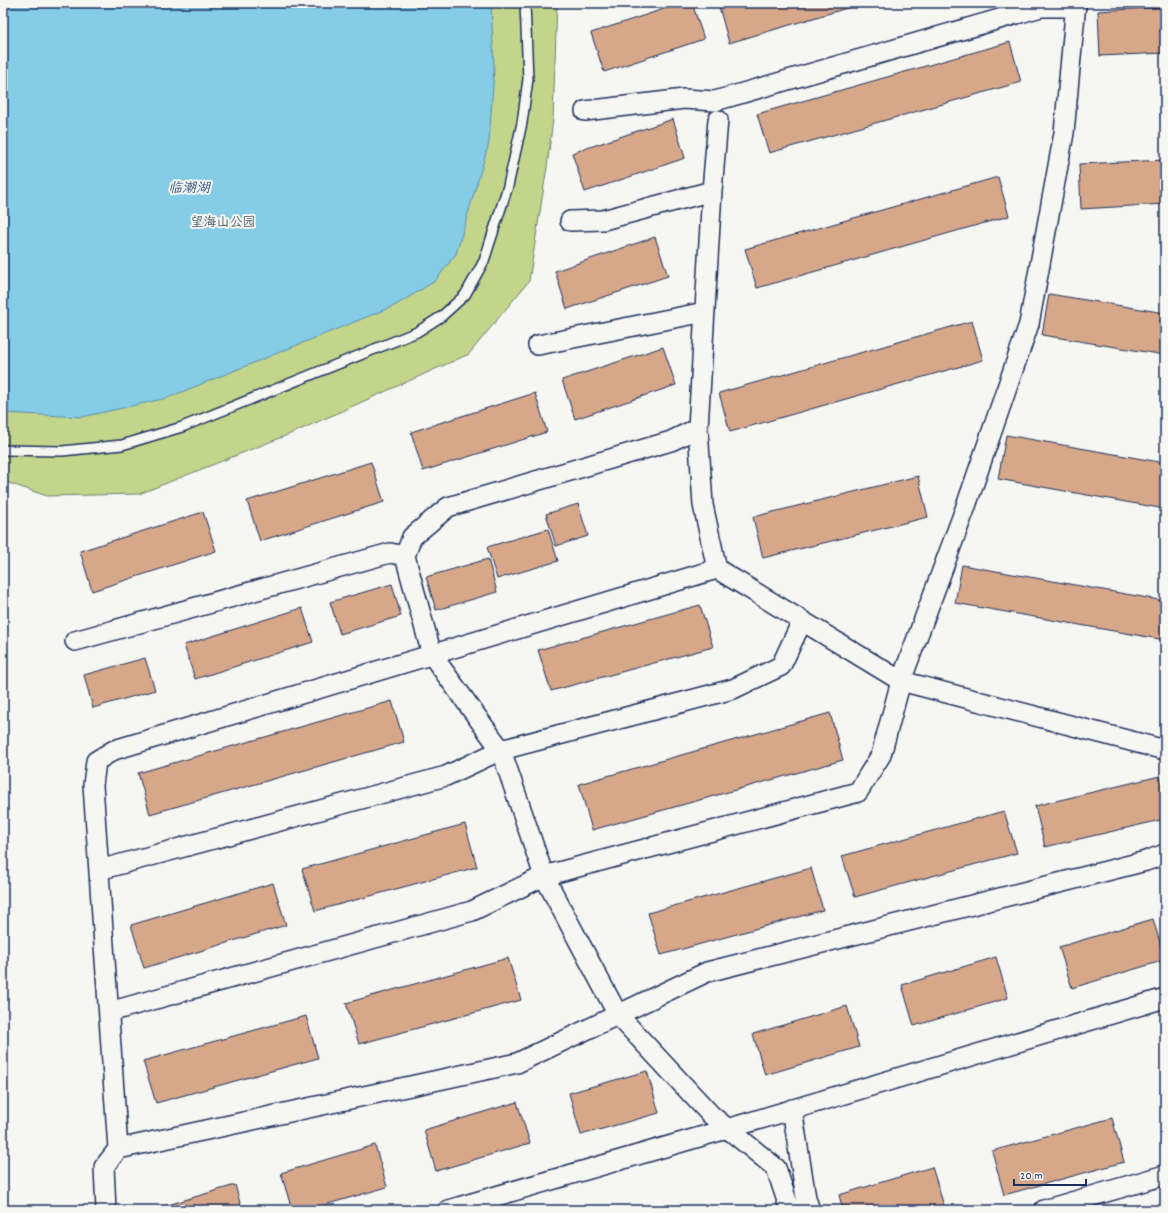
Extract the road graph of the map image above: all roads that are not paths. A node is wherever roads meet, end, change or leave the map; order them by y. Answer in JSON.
{"nodes":[{"id":1,"x":525,"y":3,"type":"edge"},
{"id":2,"x":1076,"y":5,"type":"edge"},
{"id":3,"x":585,"y":111,"type":"dead end"},
{"id":4,"x":718,"y":120,"type":"dead end"},
{"id":5,"x":712,"y":191,"type":"junction"},
{"id":6,"x":570,"y":221,"type":"dead end"},
{"id":7,"x":705,"y":312,"type":"junction"},
{"id":8,"x":538,"y":345,"type":"dead end"},
{"id":9,"x":698,"y":428,"type":"junction"},
{"id":10,"x":3,"y":450,"type":"edge"},
{"id":11,"x":405,"y":556,"type":"junction"},
{"id":12,"x":717,"y":569,"type":"junction"},
{"id":13,"x":802,"y":621,"type":"junction"},
{"id":14,"x":75,"y":641,"type":"dead end"},
{"id":15,"x":432,"y":655,"type":"junction"},
{"id":16,"x":901,"y":681,"type":"junction"},
{"id":17,"x":501,"y":750,"type":"junction"},
{"id":18,"x":1165,"y":750,"type":"edge"},
{"id":19,"x":1165,"y":854,"type":"edge"},
{"id":20,"x":99,"y":870,"type":"junction"},
{"id":21,"x":544,"y":876,"type":"junction"},
{"id":22,"x":1165,"y":998,"type":"edge"},
{"id":23,"x":109,"y":1012,"type":"junction"},
{"id":24,"x":618,"y":1015,"type":"junction"},
{"id":25,"x":792,"y":1109,"type":"junction"},
{"id":26,"x":727,"y":1129,"type":"junction"},
{"id":27,"x":118,"y":1149,"type":"junction"},
{"id":28,"x":1165,"y":1175,"type":"edge"},
{"id":29,"x":106,"y":1210,"type":"edge"},
{"id":30,"x":448,"y":1210,"type":"edge"},
{"id":31,"x":790,"y":1210,"type":"edge"},
{"id":32,"x":810,"y":1210,"type":"edge"},
{"id":33,"x":1044,"y":1210,"type":"edge"}],
"edges":[{"from":1,"to":10,"type":"lane"},
{"from":2,"to":3,"type":"street"},
{"from":2,"to":16,"type":"street"},
{"from":4,"to":5,"type":"street"},
{"from":5,"to":6,"type":"street"},
{"from":5,"to":7,"type":"street"},
{"from":7,"to":8,"type":"street"},
{"from":7,"to":9,"type":"street"},
{"from":9,"to":11,"type":"street"},
{"from":9,"to":12,"type":"street"},
{"from":11,"to":14,"type":"street"},
{"from":11,"to":15,"type":"street"},
{"from":12,"to":13,"type":"street"},
{"from":12,"to":15,"type":"street"},
{"from":13,"to":16,"type":"street"},
{"from":13,"to":17,"type":"street"},
{"from":15,"to":17,"type":"street"},
{"from":15,"to":20,"type":"street"},
{"from":16,"to":18,"type":"street"},
{"from":16,"to":21,"type":"street"},
{"from":17,"to":20,"type":"street"},
{"from":17,"to":21,"type":"street"},
{"from":19,"to":24,"type":"street"},
{"from":20,"to":23,"type":"street"},
{"from":21,"to":23,"type":"street"},
{"from":21,"to":24,"type":"street"},
{"from":22,"to":25,"type":"street"},
{"from":23,"to":27,"type":"street"},
{"from":24,"to":26,"type":"street"},
{"from":24,"to":27,"type":"street"},
{"from":25,"to":26,"type":"street"},
{"from":25,"to":32,"type":"street"},
{"from":26,"to":30,"type":"street"},
{"from":26,"to":31,"type":"street"},
{"from":27,"to":29,"type":"street"},
{"from":28,"to":33,"type":"street"}]}
